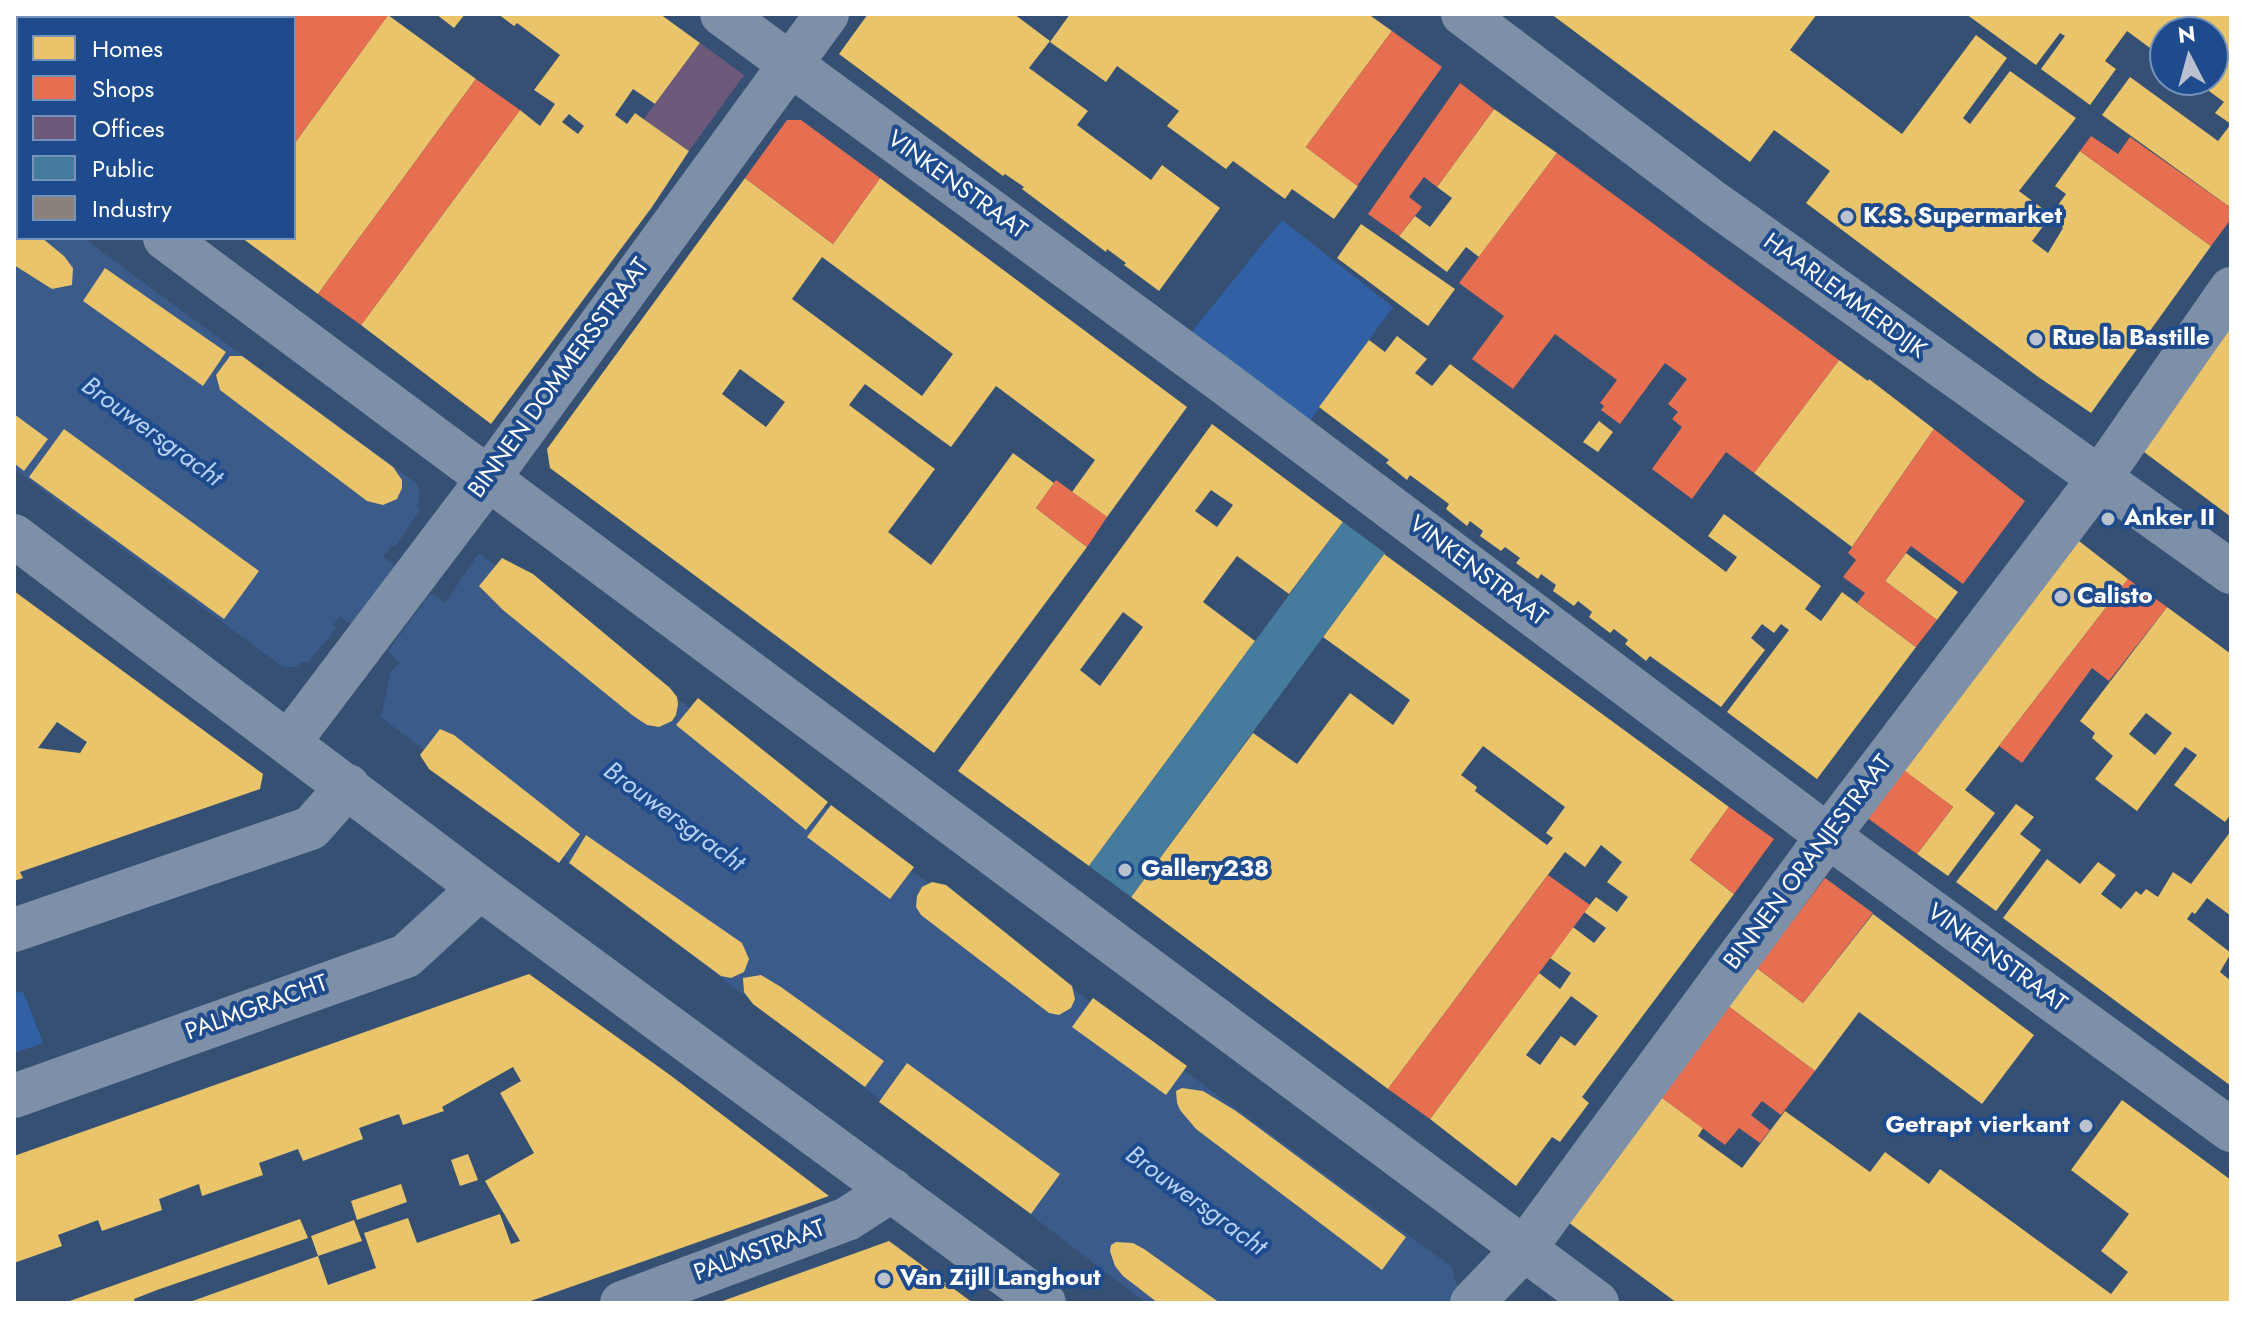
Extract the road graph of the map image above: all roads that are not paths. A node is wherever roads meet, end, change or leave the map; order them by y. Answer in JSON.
{"nodes":[{"id":1,"x":722,"y":14,"type":"edge"},
{"id":2,"x":827,"y":14,"type":"edge"},
{"id":3,"x":1463,"y":14,"type":"edge"},
{"id":4,"x":789,"y":64,"type":"junction"},
{"id":5,"x":168,"y":240,"type":"edge"},
{"id":6,"x":2231,"y":289,"type":"edge"},
{"id":7,"x":488,"y":479,"type":"junction"},
{"id":8,"x":2099,"y":479,"type":"junction"},
{"id":9,"x":14,"y":536,"type":"edge"},
{"id":10,"x":2231,"y":572,"type":"edge"},
{"id":11,"x":289,"y":742,"type":"junction"},
{"id":12,"x":348,"y":786,"type":"junction"},
{"id":13,"x":1828,"y":836,"type":"junction"},
{"id":14,"x":480,"y":888,"type":"junction"},
{"id":15,"x":14,"y":930,"type":"edge"},
{"id":16,"x":14,"y":1096,"type":"edge"},
{"id":17,"x":2231,"y":1130,"type":"edge"},
{"id":18,"x":892,"y":1190,"type":"junction"},
{"id":19,"x":1524,"y":1249,"type":"junction"},
{"id":20,"x":1476,"y":1298,"type":"edge"},
{"id":21,"x":622,"y":1303,"type":"edge"},
{"id":22,"x":1044,"y":1303,"type":"edge"},
{"id":23,"x":1597,"y":1303,"type":"edge"}],
"edges":[{"from":1,"to":4,"type":"street","name":"VINKENSTRAAT"},
{"from":2,"to":4,"type":"street","name":"BINNEN DOMMERSSTRAAT"},
{"from":3,"to":8,"type":"street","name":"HAARLEMMERDIJK"},
{"from":4,"to":7,"type":"street","name":"BINNEN DOMMERSSTRAAT"},
{"from":4,"to":13,"type":"street","name":"VINKENSTRAAT"},
{"from":5,"to":7,"type":"street"},
{"from":6,"to":8,"type":"street","name":"BINNEN ORANJESTRAAT"},
{"from":7,"to":11,"type":"street","name":"BINNEN DOMMERSSTRAAT"},
{"from":7,"to":19,"type":"street"},
{"from":8,"to":10,"type":"street","name":"HAARLEMMERDIJK"},
{"from":8,"to":13,"type":"street","name":"BINNEN ORANJESTRAAT"},
{"from":9,"to":11,"type":"street"},
{"from":11,"to":12,"type":"street"},
{"from":12,"to":14,"type":"street"},
{"from":12,"to":15,"type":"street"},
{"from":13,"to":17,"type":"street","name":"VINKENSTRAAT"},
{"from":13,"to":19,"type":"street","name":"BINNEN ORANJESTRAAT"},
{"from":14,"to":16,"type":"street","name":"PALMGRACHT"},
{"from":14,"to":18,"type":"street"},
{"from":18,"to":21,"type":"street","name":"PALMSTRAAT"},
{"from":18,"to":22,"type":"street"},
{"from":19,"to":20,"type":"street","name":"BINNEN ORANJESTRAAT"},
{"from":19,"to":23,"type":"street"}]}
